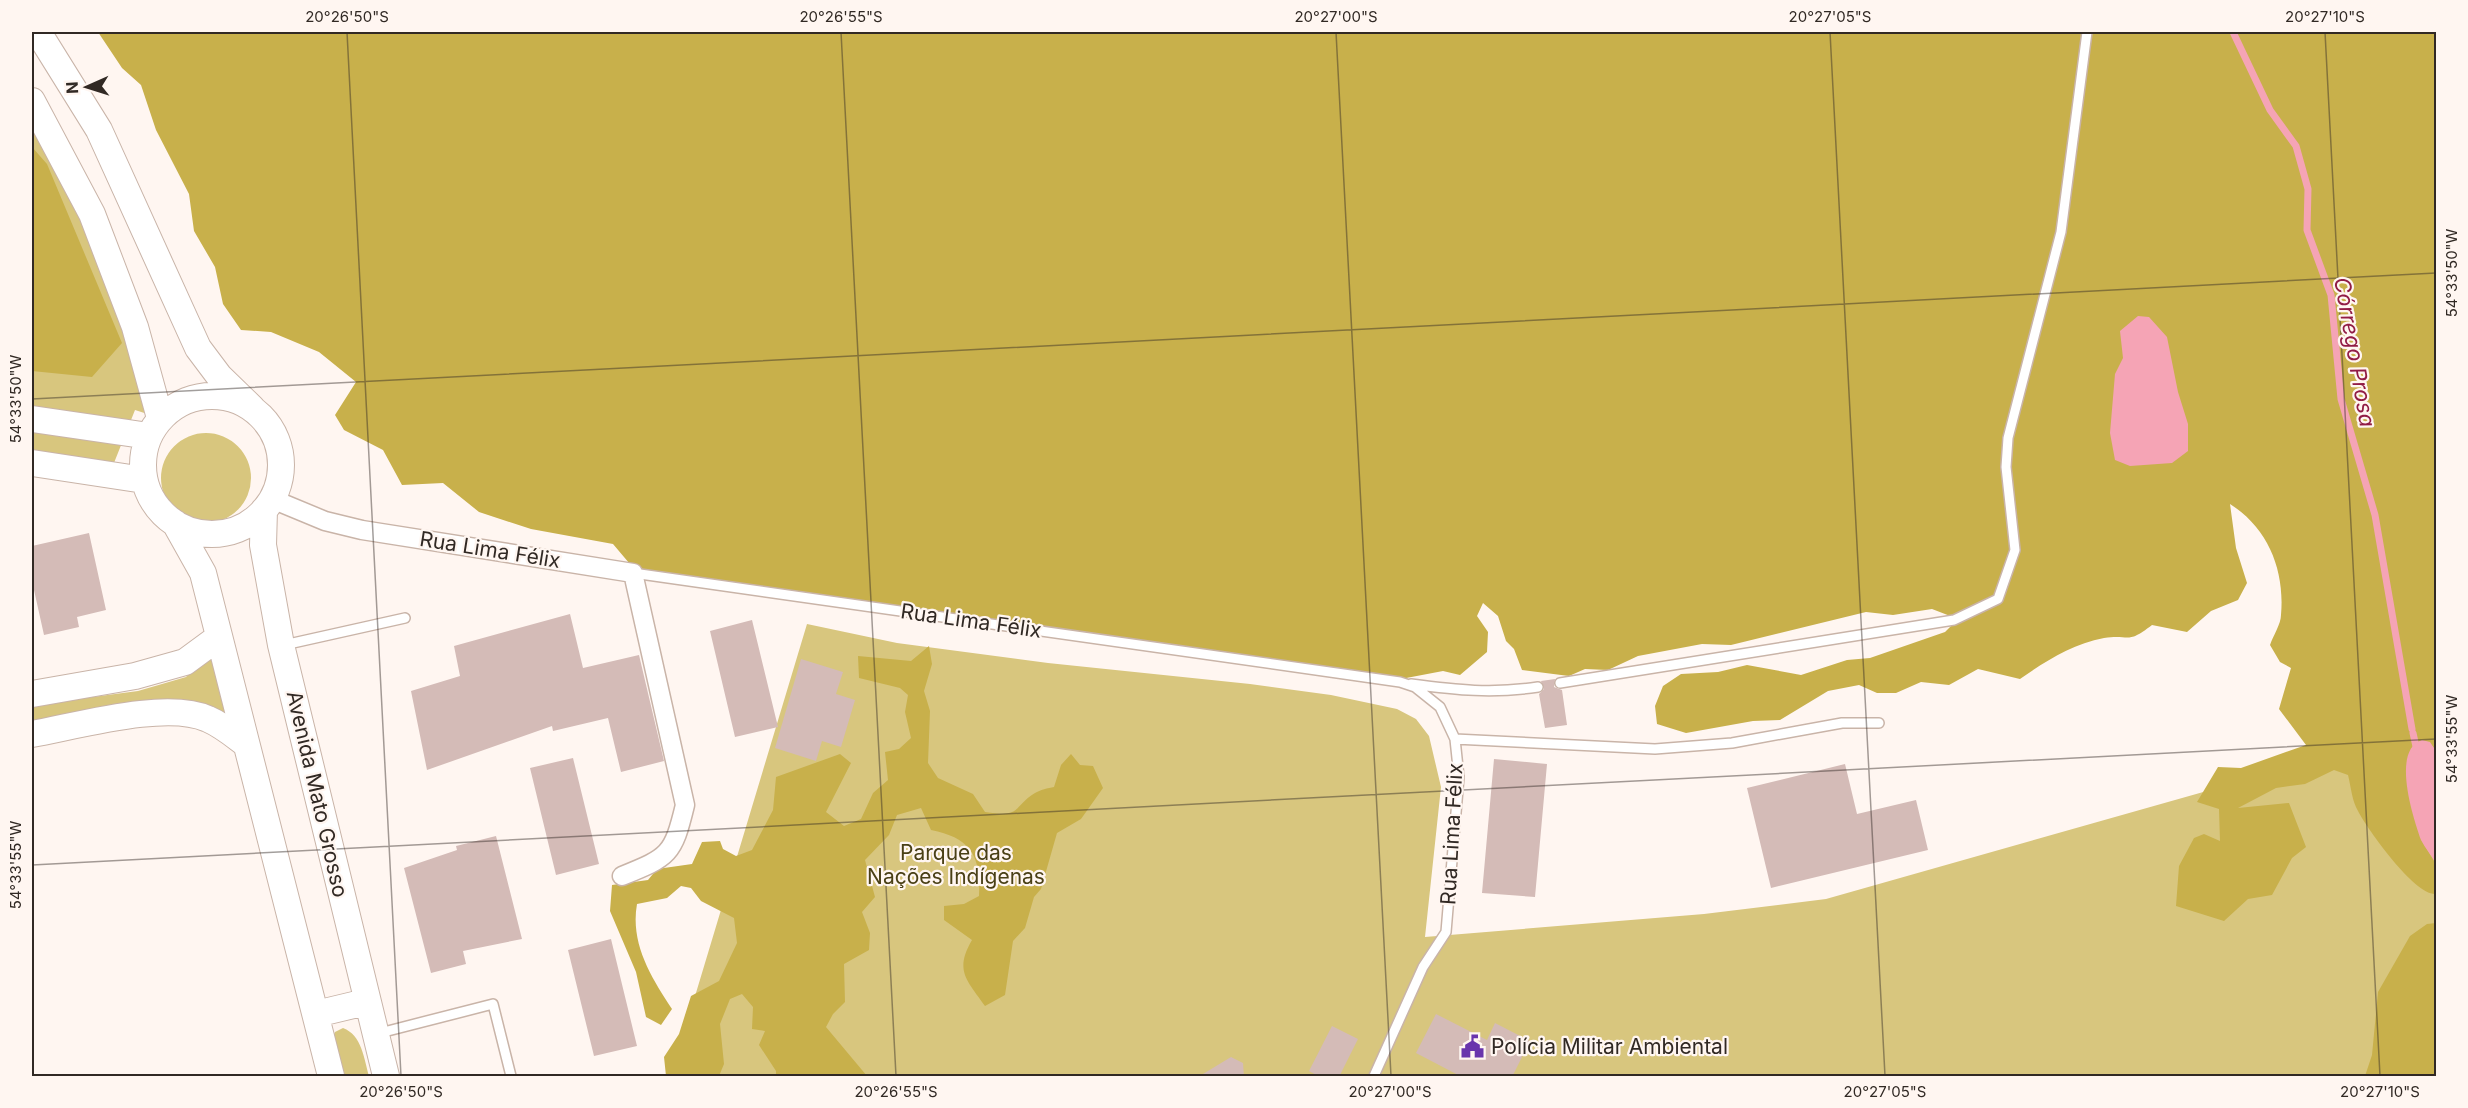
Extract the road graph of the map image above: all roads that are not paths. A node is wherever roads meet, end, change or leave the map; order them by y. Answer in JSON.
{"nodes":[{"id":1,"x":38,"y":32,"type":"edge"},
{"id":2,"x":2087,"y":32,"type":"edge"},
{"id":3,"x":32,"y":101,"type":"edge"},
{"id":4,"x":252,"y":408,"type":"junction"},
{"id":5,"x":32,"y":419,"type":"edge"},
{"id":6,"x":155,"y":427,"type":"junction"},
{"id":7,"x":32,"y":464,"type":"edge"},
{"id":8,"x":144,"y":480,"type":"junction"},
{"id":9,"x":268,"y":504,"type":"junction"},
{"id":10,"x":175,"y":524,"type":"junction"},
{"id":11,"x":633,"y":573,"type":"junction"},
{"id":12,"x":405,"y":618,"type":"dead end"},
{"id":13,"x":219,"y":637,"type":"junction"},
{"id":14,"x":281,"y":645,"type":"junction"},
{"id":15,"x":1400,"y":682,"type":"junction"},
{"id":16,"x":1560,"y":683,"type":"dead end"},
{"id":17,"x":1538,"y":687,"type":"dead end"},
{"id":18,"x":32,"y":694,"type":"edge"},
{"id":19,"x":1880,"y":723,"type":"dead end"},
{"id":20,"x":32,"y":734,"type":"edge"},
{"id":21,"x":1455,"y":739,"type":"junction"},
{"id":22,"x":246,"y":744,"type":"junction"},
{"id":23,"x":622,"y":876,"type":"dead end"},
{"id":24,"x":366,"y":1002,"type":"junction"},
{"id":25,"x":316,"y":1014,"type":"junction"},
{"id":26,"x":374,"y":1035,"type":"junction"},
{"id":27,"x":332,"y":1077,"type":"edge"},
{"id":28,"x":386,"y":1077,"type":"edge"},
{"id":29,"x":511,"y":1077,"type":"edge"},
{"id":30,"x":1374,"y":1077,"type":"edge"}],
"edges":[{"from":1,"to":4,"type":"main road"},
{"from":2,"to":16,"type":"lane"},
{"from":3,"to":6,"type":"main road"},
{"from":4,"to":6,"type":"main road"},
{"from":4,"to":9,"type":"main road"},
{"from":5,"to":6,"type":"main road"},
{"from":6,"to":8,"type":"main road"},
{"from":7,"to":8,"type":"main road"},
{"from":8,"to":10,"type":"main road"},
{"from":9,"to":10,"type":"main road"},
{"from":9,"to":11,"type":"street","name":"Rua Lima Félix"},
{"from":9,"to":14,"type":"main road","name":"Avenida Mato Grosso"},
{"from":10,"to":13,"type":"main road"},
{"from":11,"to":15,"type":"lane","name":"Rua Lima Félix"},
{"from":11,"to":23,"type":"street"},
{"from":12,"to":14,"type":"lane"},
{"from":13,"to":18,"type":"main road"},
{"from":13,"to":22,"type":"main road"},
{"from":14,"to":24,"type":"main road","name":"Avenida Mato Grosso"},
{"from":15,"to":17,"type":"lane"},
{"from":15,"to":21,"type":"lane","name":"Rua Lima Félix"},
{"from":19,"to":21,"type":"lane"},
{"from":20,"to":22,"type":"main road"},
{"from":21,"to":30,"type":"lane","name":"Rua Lima Félix"},
{"from":22,"to":25,"type":"main road"},
{"from":24,"to":25,"type":"main road"},
{"from":24,"to":26,"type":"main road","name":"Avenida Mato Grosso"},
{"from":25,"to":27,"type":"main road"},
{"from":26,"to":28,"type":"main road","name":"Avenida Mato Grosso"},
{"from":26,"to":29,"type":"lane"}]}
